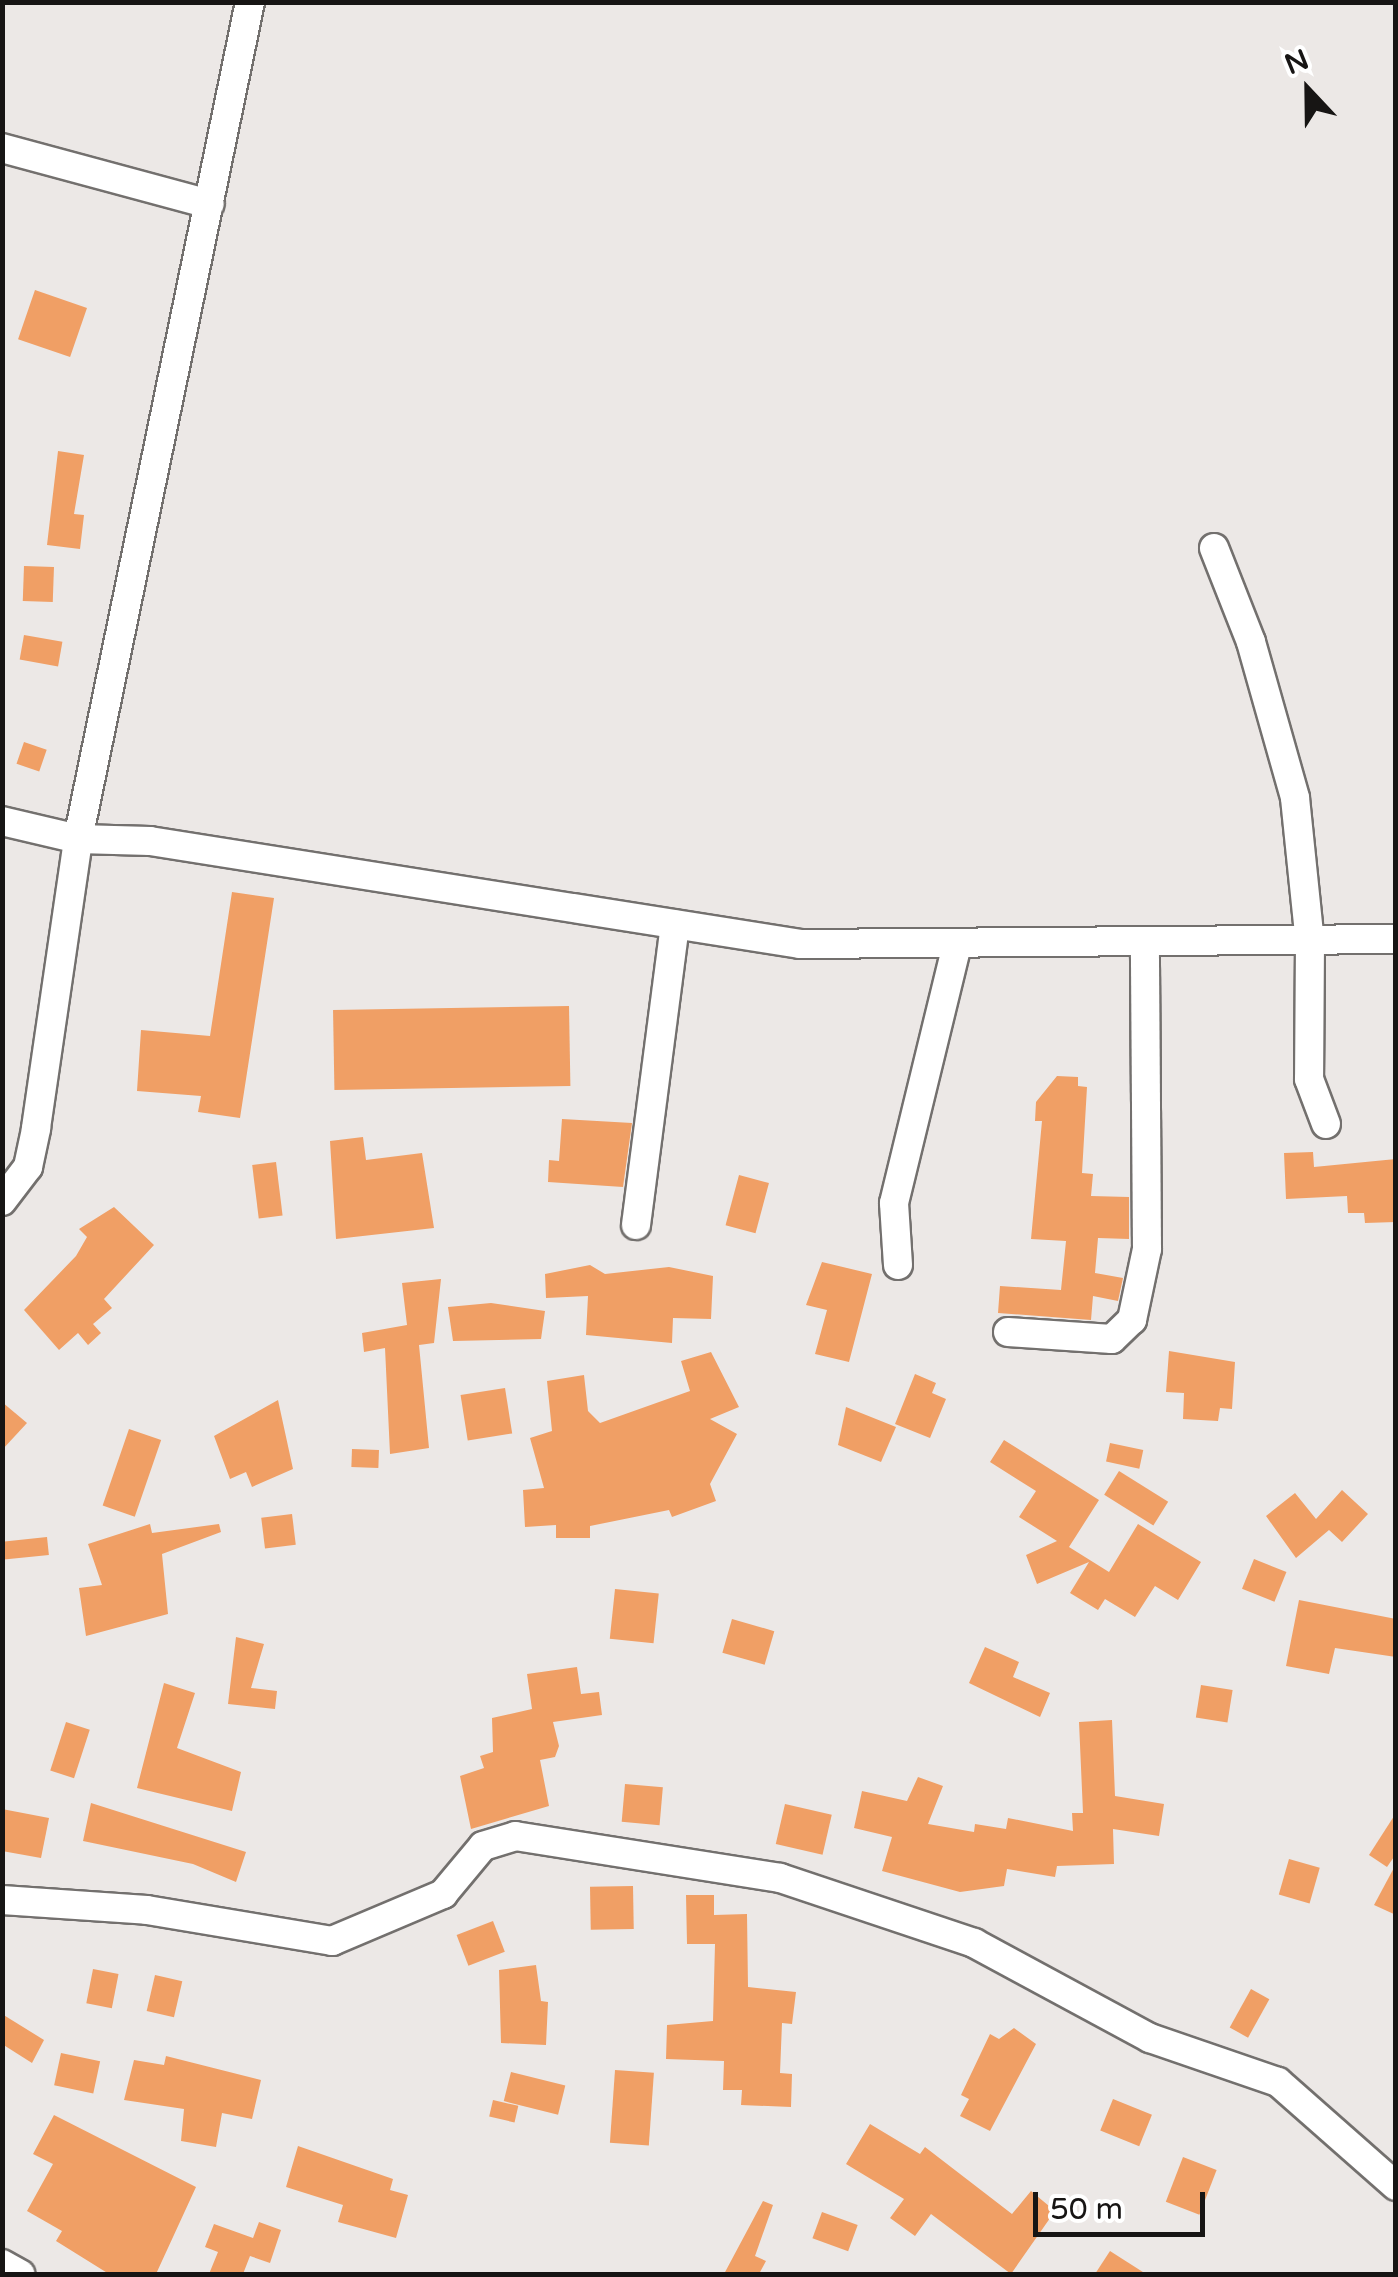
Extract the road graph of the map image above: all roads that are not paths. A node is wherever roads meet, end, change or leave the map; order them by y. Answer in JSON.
{"nodes":[{"id":1,"x":250,"y":2,"type":"edge"},
{"id":2,"x":2,"y":148,"type":"edge"},
{"id":3,"x":210,"y":204,"type":"junction"},
{"id":4,"x":1214,"y":548,"type":"dead end"},
{"id":5,"x":2,"y":821,"type":"edge"},
{"id":6,"x":78,"y":839,"type":"junction"},
{"id":7,"x":675,"y":925,"type":"junction"},
{"id":8,"x":1396,"y":939,"type":"edge"},
{"id":9,"x":1310,"y":942,"type":"junction"},
{"id":10,"x":1145,"y":944,"type":"junction"},
{"id":11,"x":957,"y":945,"type":"junction"},
{"id":12,"x":1326,"y":1124,"type":"dead end"},
{"id":13,"x":2,"y":1202,"type":"edge"},
{"id":14,"x":636,"y":1225,"type":"dead end"},
{"id":15,"x":898,"y":1266,"type":"dead end"},
{"id":16,"x":1008,"y":1332,"type":"dead end"},
{"id":17,"x":2,"y":1900,"type":"edge"},
{"id":18,"x":1396,"y":2186,"type":"edge"},
{"id":19,"x":2,"y":2264,"type":"edge"},
{"id":20,"x":20,"y":2274,"type":"edge"}],
"edges":[{"from":1,"to":3,"type":"street"},
{"from":2,"to":3,"type":"street"},
{"from":3,"to":6,"type":"street"},
{"from":4,"to":9,"type":"street"},
{"from":5,"to":6,"type":"street"},
{"from":6,"to":7,"type":"street"},
{"from":6,"to":13,"type":"street"},
{"from":7,"to":11,"type":"street"},
{"from":7,"to":14,"type":"street"},
{"from":8,"to":9,"type":"street"},
{"from":9,"to":10,"type":"street"},
{"from":9,"to":12,"type":"street"},
{"from":10,"to":11,"type":"street"},
{"from":10,"to":16,"type":"street"},
{"from":11,"to":15,"type":"street"},
{"from":17,"to":18,"type":"street"},
{"from":19,"to":20,"type":"street"}]}
